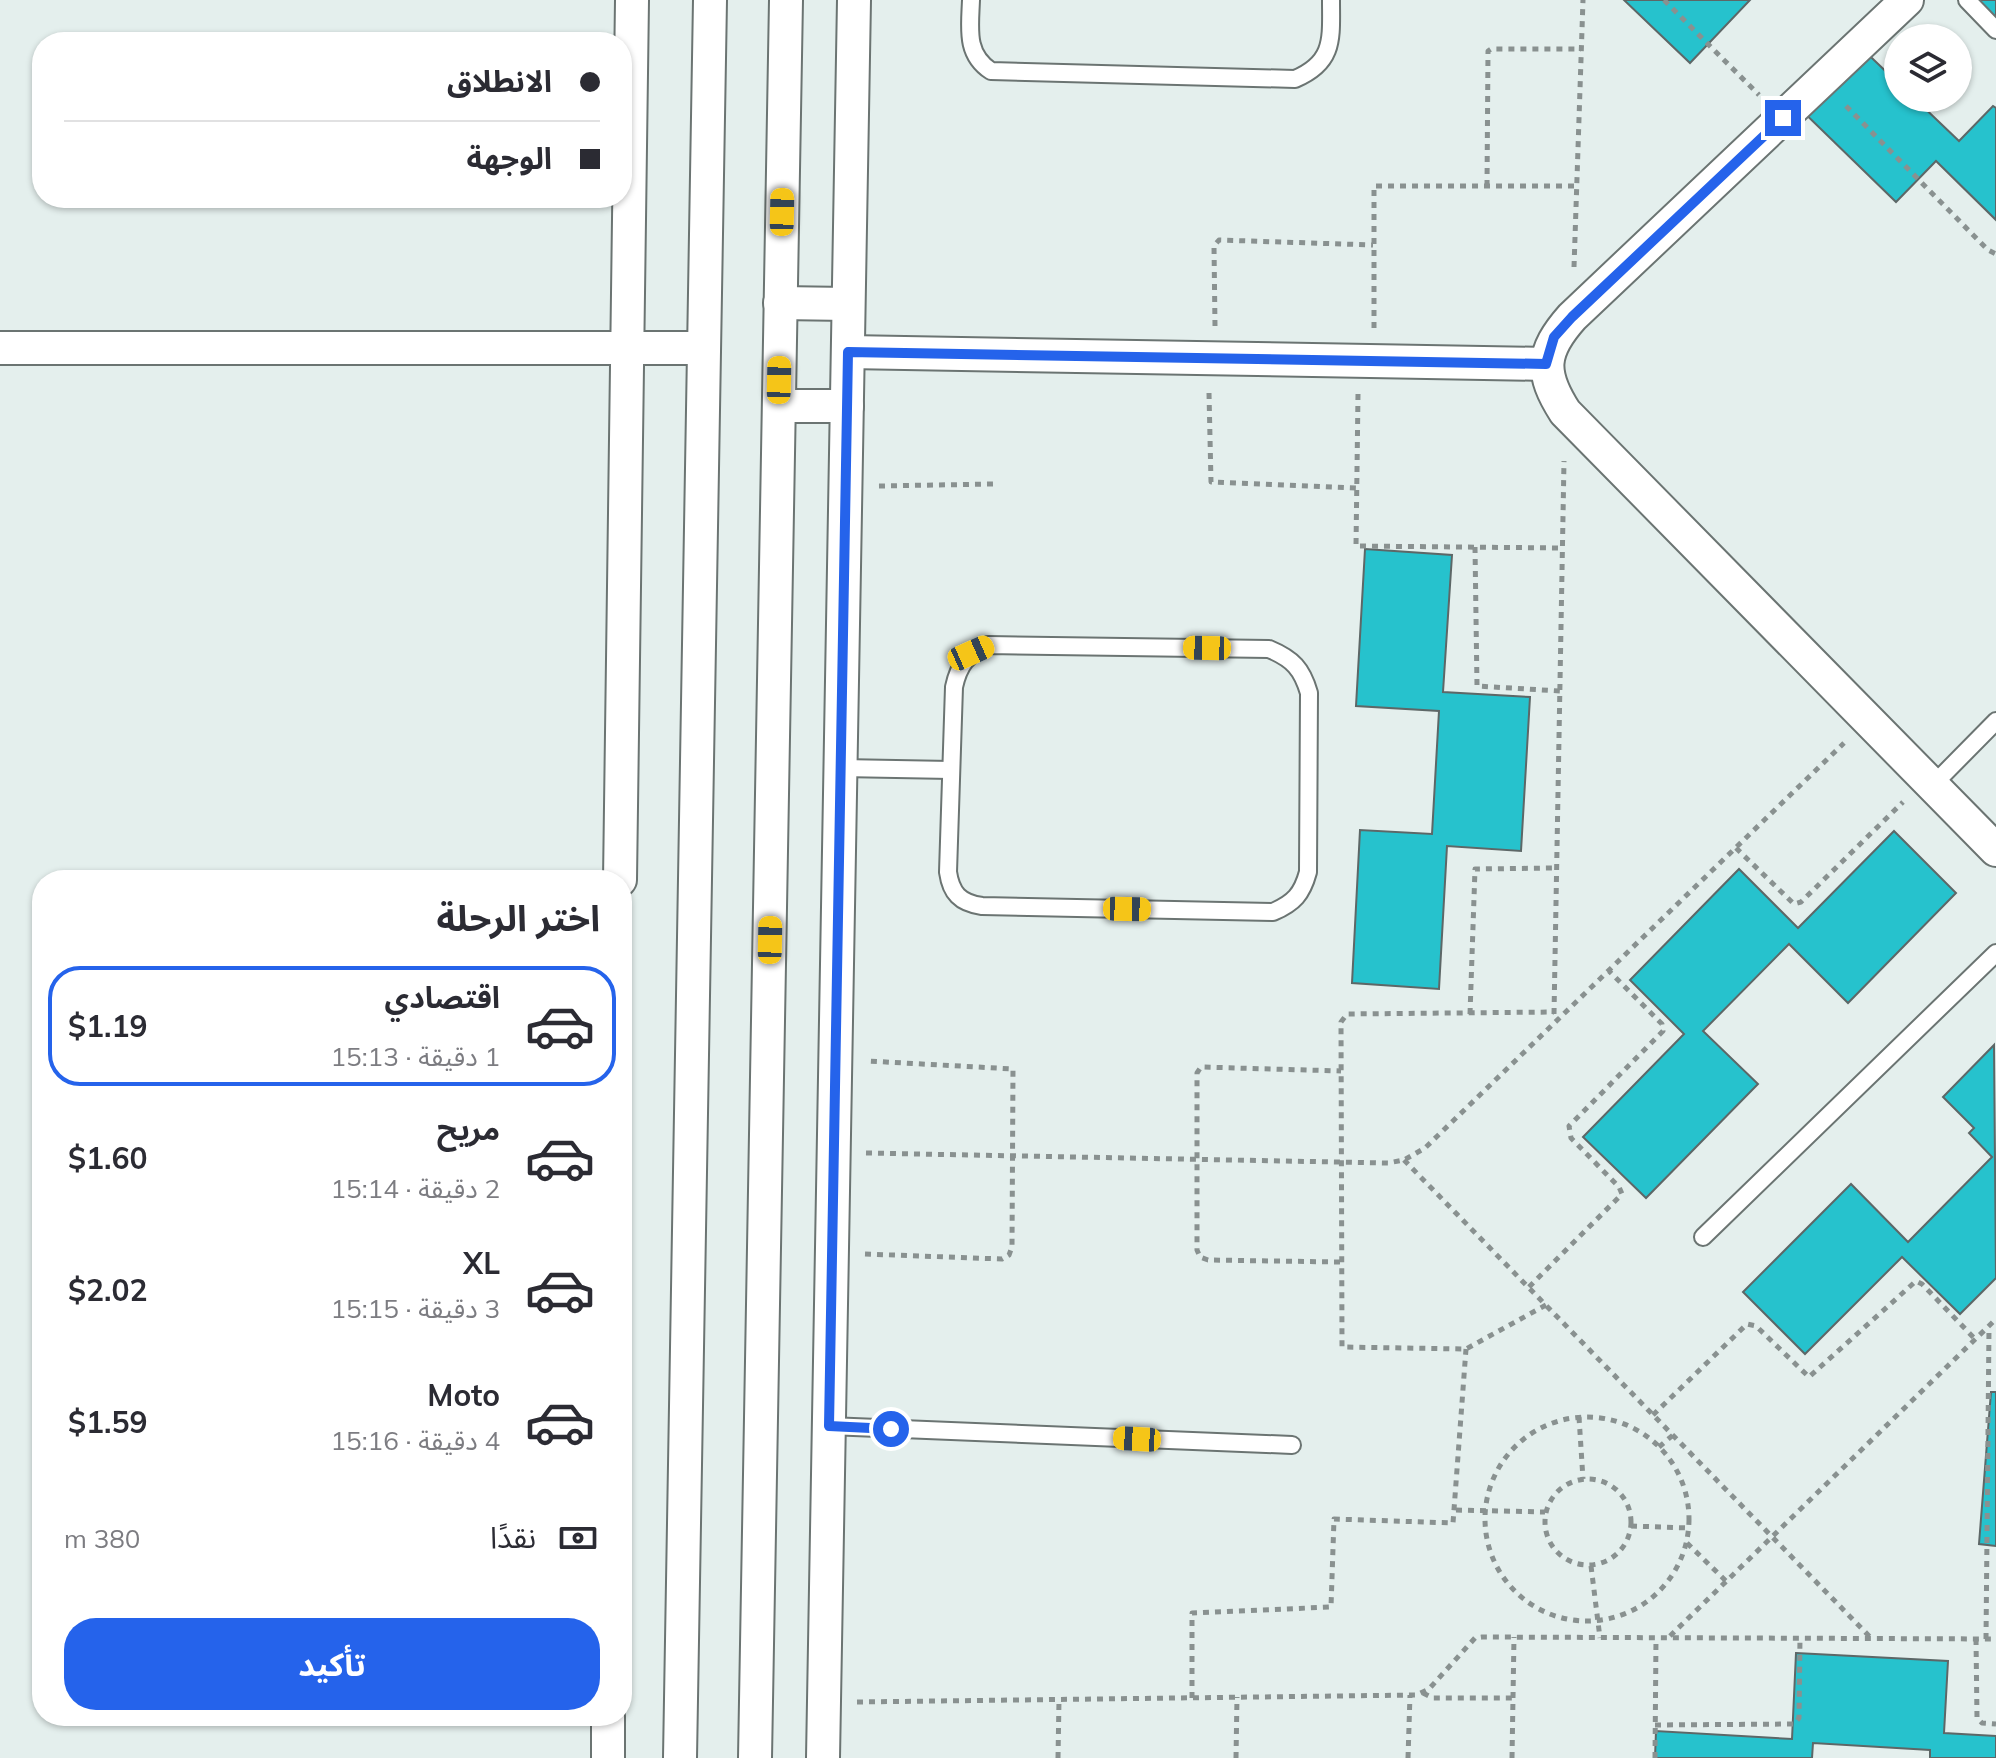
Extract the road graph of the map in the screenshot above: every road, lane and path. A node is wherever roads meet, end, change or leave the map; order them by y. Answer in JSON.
{"nodes":[{"id":1,"x":632,"y":0,"type":"edge"},
{"id":2,"x":710,"y":0,"type":"edge"},
{"id":3,"x":786,"y":0,"type":"edge"},
{"id":4,"x":854,"y":0,"type":"edge"},
{"id":5,"x":971,"y":0,"type":"edge"},
{"id":6,"x":1331,"y":0,"type":"edge"},
{"id":7,"x":1583,"y":0,"type":"edge"},
{"id":8,"x":1664,"y":0,"type":"edge"},
{"id":9,"x":1967,"y":0,"type":"edge"},
{"id":10,"x":1899,"y":3,"type":"edge"},
{"id":11,"x":1996,"y":30,"type":"edge"},
{"id":12,"x":632,"y":32,"type":"edge"},
{"id":13,"x":1581,"y":49,"type":"junction"},
{"id":14,"x":1821,"y":81,"type":"junction"},
{"id":15,"x":1783,"y":118,"type":"junction"},
{"id":16,"x":1487,"y":186,"type":"junction"},
{"id":17,"x":1577,"y":186,"type":"junction"},
{"id":18,"x":629,"y":208,"type":"edge"},
{"id":19,"x":1373,"y":245,"type":"junction"},
{"id":20,"x":1996,"y":257,"type":"edge"},
{"id":21,"x":780,"y":303,"type":"junction"},
{"id":22,"x":848,"y":304,"type":"junction"},
{"id":23,"x":1572,"y":317,"type":"junction"},
{"id":24,"x":0,"y":348,"type":"edge"},
{"id":25,"x":627,"y":348,"type":"junction"},
{"id":26,"x":704,"y":348,"type":"junction"},
{"id":27,"x":848,"y":352,"type":"junction"},
{"id":28,"x":1212,"y":358,"type":"junction"},
{"id":29,"x":1367,"y":360,"type":"junction"},
{"id":30,"x":1546,"y":364,"type":"junction"},
{"id":31,"x":779,"y":406,"type":"junction"},
{"id":32,"x":847,"y":406,"type":"junction"},
{"id":33,"x":1565,"y":412,"type":"junction"},
{"id":34,"x":994,"y":484,"type":"dead end"},
{"id":35,"x":845,"y":487,"type":"junction"},
{"id":36,"x":1356,"y":488,"type":"junction"},
{"id":37,"x":1475,"y":547,"type":"junction"},
{"id":38,"x":1562,"y":548,"type":"junction"},
{"id":39,"x":1560,"y":691,"type":"junction"},
{"id":40,"x":1868,"y":720,"type":"junction"},
{"id":41,"x":1996,"y":721,"type":"edge"},
{"id":42,"x":841,"y":768,"type":"junction"},
{"id":43,"x":951,"y":770,"type":"junction"},
{"id":44,"x":1929,"y":782,"type":"junction"},
{"id":45,"x":1736,"y":848,"type":"junction"},
{"id":46,"x":1996,"y":850,"type":"edge"},
{"id":47,"x":1556,"y":868,"type":"junction"},
{"id":48,"x":620,"y":870,"type":"edge"},
{"id":49,"x":1996,"y":953,"type":"edge"},
{"id":50,"x":1609,"y":971,"type":"junction"},
{"id":51,"x":1554,"y":1012,"type":"junction"},
{"id":52,"x":1470,"y":1014,"type":"junction"},
{"id":53,"x":1554,"y":1024,"type":"junction"},
{"id":54,"x":835,"y":1060,"type":"junction"},
{"id":55,"x":1341,"y":1071,"type":"junction"},
{"id":56,"x":833,"y":1152,"type":"junction"},
{"id":57,"x":1012,"y":1156,"type":"junction"},
{"id":58,"x":1197,"y":1159,"type":"junction"},
{"id":59,"x":1404,"y":1160,"type":"junction"},
{"id":60,"x":1340,"y":1162,"type":"junction"},
{"id":61,"x":1703,"y":1237,"type":"dead end"},
{"id":62,"x":832,"y":1253,"type":"junction"},
{"id":63,"x":1340,"y":1262,"type":"junction"},
{"id":64,"x":1529,"y":1287,"type":"junction"},
{"id":65,"x":1546,"y":1305,"type":"junction"},
{"id":66,"x":1996,"y":1319,"type":"edge"},
{"id":67,"x":1989,"y":1326,"type":"junction"},
{"id":68,"x":1975,"y":1339,"type":"junction"},
{"id":69,"x":1466,"y":1349,"type":"junction"},
{"id":70,"x":1996,"y":1389,"type":"edge"},
{"id":71,"x":1988,"y":1390,"type":"junction"},
{"id":72,"x":1653,"y":1415,"type":"junction"},
{"id":73,"x":1579,"y":1417,"type":"junction"},
{"id":74,"x":829,"y":1426,"type":"junction"},
{"id":75,"x":1673,"y":1435,"type":"junction"},
{"id":76,"x":1292,"y":1445,"type":"dead end"},
{"id":77,"x":1659,"y":1447,"type":"junction"},
{"id":78,"x":1583,"y":1479,"type":"junction"},
{"id":79,"x":1456,"y":1510,"type":"junction"},
{"id":80,"x":1485,"y":1511,"type":"junction"},
{"id":81,"x":1545,"y":1512,"type":"junction"},
{"id":82,"x":1631,"y":1526,"type":"junction"},
{"id":83,"x":1689,"y":1528,"type":"junction"},
{"id":84,"x":1772,"y":1537,"type":"junction"},
{"id":85,"x":1687,"y":1543,"type":"junction"},
{"id":86,"x":1591,"y":1566,"type":"junction"},
{"id":87,"x":1727,"y":1582,"type":"junction"},
{"id":88,"x":1598,"y":1621,"type":"junction"},
{"id":89,"x":1514,"y":1637,"type":"junction"},
{"id":90,"x":1600,"y":1638,"type":"junction"},
{"id":91,"x":1656,"y":1638,"type":"junction"},
{"id":92,"x":1669,"y":1638,"type":"junction"},
{"id":93,"x":1800,"y":1638,"type":"junction"},
{"id":94,"x":1872,"y":1638,"type":"junction"},
{"id":95,"x":1976,"y":1639,"type":"junction"},
{"id":96,"x":1986,"y":1639,"type":"junction"},
{"id":97,"x":1996,"y":1639,"type":"edge"},
{"id":98,"x":1423,"y":1693,"type":"junction"},
{"id":99,"x":1410,"y":1695,"type":"junction"},
{"id":100,"x":1237,"y":1697,"type":"junction"},
{"id":101,"x":1192,"y":1698,"type":"junction"},
{"id":102,"x":1513,"y":1698,"type":"junction"},
{"id":103,"x":1059,"y":1700,"type":"junction"},
{"id":104,"x":824,"y":1703,"type":"junction"},
{"id":105,"x":1996,"y":1724,"type":"edge"},
{"id":106,"x":1655,"y":1725,"type":"junction"},
{"id":107,"x":608,"y":1726,"type":"edge"},
{"id":108,"x":608,"y":1758,"type":"edge"},
{"id":109,"x":680,"y":1758,"type":"edge"},
{"id":110,"x":755,"y":1758,"type":"edge"},
{"id":111,"x":823,"y":1758,"type":"edge"},
{"id":112,"x":1058,"y":1758,"type":"edge"},
{"id":113,"x":1236,"y":1758,"type":"edge"},
{"id":114,"x":1408,"y":1758,"type":"edge"},
{"id":115,"x":1512,"y":1758,"type":"edge"},
{"id":116,"x":1655,"y":1758,"type":"edge"}],
"edges":[{"from":1,"to":12,"type":"street"},
{"from":2,"to":26,"type":"street"},
{"from":3,"to":21,"type":"street"},
{"from":4,"to":22,"type":"street"},
{"from":5,"to":6,"type":"lane"},
{"from":7,"to":13,"type":"path"},
{"from":8,"to":15,"type":"path"},
{"from":9,"to":11,"type":"lane"},
{"from":10,"to":14,"type":"street"},
{"from":13,"to":16,"type":"path"},
{"from":13,"to":17,"type":"path"},
{"from":14,"to":15,"type":"street"},
{"from":14,"to":20,"type":"path"},
{"from":15,"to":23,"type":"street"},
{"from":16,"to":17,"type":"path"},
{"from":16,"to":19,"type":"path"},
{"from":17,"to":23,"type":"path"},
{"from":18,"to":25,"type":"street"},
{"from":19,"to":28,"type":"path"},
{"from":19,"to":29,"type":"path"},
{"from":21,"to":22,"type":"street"},
{"from":21,"to":31,"type":"street"},
{"from":22,"to":27,"type":"street"},
{"from":23,"to":30,"type":"street"},
{"from":24,"to":25,"type":"street"},
{"from":25,"to":26,"type":"street"},
{"from":25,"to":48,"type":"street"},
{"from":26,"to":109,"type":"street"},
{"from":27,"to":28,"type":"street"},
{"from":27,"to":32,"type":"street"},
{"from":28,"to":29,"type":"street"},
{"from":28,"to":36,"type":"path"},
{"from":29,"to":30,"type":"street"},
{"from":29,"to":36,"type":"path"},
{"from":30,"to":33,"type":"street"},
{"from":31,"to":32,"type":"street"},
{"from":31,"to":110,"type":"street"},
{"from":32,"to":35,"type":"street"},
{"from":33,"to":38,"type":"path"},
{"from":33,"to":40,"type":"street"},
{"from":34,"to":35,"type":"path"},
{"from":35,"to":42,"type":"street"},
{"from":36,"to":37,"type":"path"},
{"from":37,"to":38,"type":"path"},
{"from":37,"to":39,"type":"path"},
{"from":38,"to":39,"type":"path"},
{"from":39,"to":47,"type":"path"},
{"from":40,"to":44,"type":"street"},
{"from":40,"to":45,"type":"path"},
{"from":41,"to":44,"type":"lane"},
{"from":42,"to":43,"type":"lane"},
{"from":42,"to":54,"type":"street"},
{"from":43,"to":43,"type":"lane"},
{"from":44,"to":45,"type":"path"},
{"from":44,"to":46,"type":"street"},
{"from":45,"to":50,"type":"path"},
{"from":47,"to":51,"type":"path"},
{"from":47,"to":52,"type":"path"},
{"from":49,"to":61,"type":"lane"},
{"from":50,"to":53,"type":"path"},
{"from":50,"to":64,"type":"path"},
{"from":51,"to":52,"type":"path"},
{"from":51,"to":53,"type":"path"},
{"from":52,"to":55,"type":"path"},
{"from":53,"to":59,"type":"path"},
{"from":54,"to":56,"type":"street"},
{"from":54,"to":57,"type":"path"},
{"from":55,"to":58,"type":"path"},
{"from":55,"to":60,"type":"path"},
{"from":56,"to":57,"type":"path"},
{"from":56,"to":62,"type":"street"},
{"from":57,"to":58,"type":"path"},
{"from":57,"to":62,"type":"path"},
{"from":58,"to":60,"type":"path"},
{"from":58,"to":63,"type":"path"},
{"from":59,"to":60,"type":"path"},
{"from":59,"to":64,"type":"path"},
{"from":60,"to":63,"type":"path"},
{"from":62,"to":74,"type":"street"},
{"from":63,"to":69,"type":"path"},
{"from":64,"to":65,"type":"path"},
{"from":65,"to":69,"type":"path"},
{"from":65,"to":72,"type":"path"},
{"from":66,"to":67,"type":"path"},
{"from":67,"to":68,"type":"path"},
{"from":67,"to":71,"type":"path"},
{"from":68,"to":72,"type":"path"},
{"from":68,"to":84,"type":"path"},
{"from":69,"to":79,"type":"path"},
{"from":70,"to":71,"type":"path"},
{"from":71,"to":96,"type":"path"},
{"from":72,"to":75,"type":"path"},
{"from":73,"to":77,"type":"path"},
{"from":73,"to":78,"type":"path"},
{"from":73,"to":80,"type":"path"},
{"from":74,"to":76,"type":"lane"},
{"from":74,"to":104,"type":"street"},
{"from":75,"to":77,"type":"path"},
{"from":75,"to":84,"type":"path"},
{"from":77,"to":83,"type":"path"},
{"from":78,"to":81,"type":"path"},
{"from":78,"to":82,"type":"path"},
{"from":79,"to":80,"type":"path"},
{"from":79,"to":101,"type":"path"},
{"from":80,"to":81,"type":"path"},
{"from":80,"to":88,"type":"path"},
{"from":81,"to":86,"type":"path"},
{"from":82,"to":83,"type":"path"},
{"from":82,"to":86,"type":"path"},
{"from":83,"to":85,"type":"path"},
{"from":84,"to":87,"type":"path"},
{"from":84,"to":94,"type":"path"},
{"from":85,"to":87,"type":"path"},
{"from":85,"to":88,"type":"path"},
{"from":86,"to":88,"type":"path"},
{"from":87,"to":92,"type":"path"},
{"from":88,"to":90,"type":"path"},
{"from":89,"to":90,"type":"path"},
{"from":89,"to":98,"type":"path"},
{"from":89,"to":102,"type":"path"},
{"from":90,"to":91,"type":"path"},
{"from":91,"to":92,"type":"path"},
{"from":91,"to":106,"type":"path"},
{"from":92,"to":93,"type":"path"},
{"from":93,"to":94,"type":"path"},
{"from":93,"to":106,"type":"path"},
{"from":94,"to":95,"type":"path"},
{"from":95,"to":96,"type":"path"},
{"from":95,"to":105,"type":"path"},
{"from":96,"to":97,"type":"path"},
{"from":98,"to":99,"type":"path"},
{"from":98,"to":102,"type":"path"},
{"from":99,"to":100,"type":"path"},
{"from":99,"to":114,"type":"path"},
{"from":100,"to":101,"type":"path"},
{"from":100,"to":113,"type":"path"},
{"from":101,"to":103,"type":"path"},
{"from":102,"to":115,"type":"path"},
{"from":103,"to":104,"type":"path"},
{"from":103,"to":112,"type":"path"},
{"from":104,"to":111,"type":"street"},
{"from":106,"to":116,"type":"path"},
{"from":107,"to":108,"type":"street"}]}
